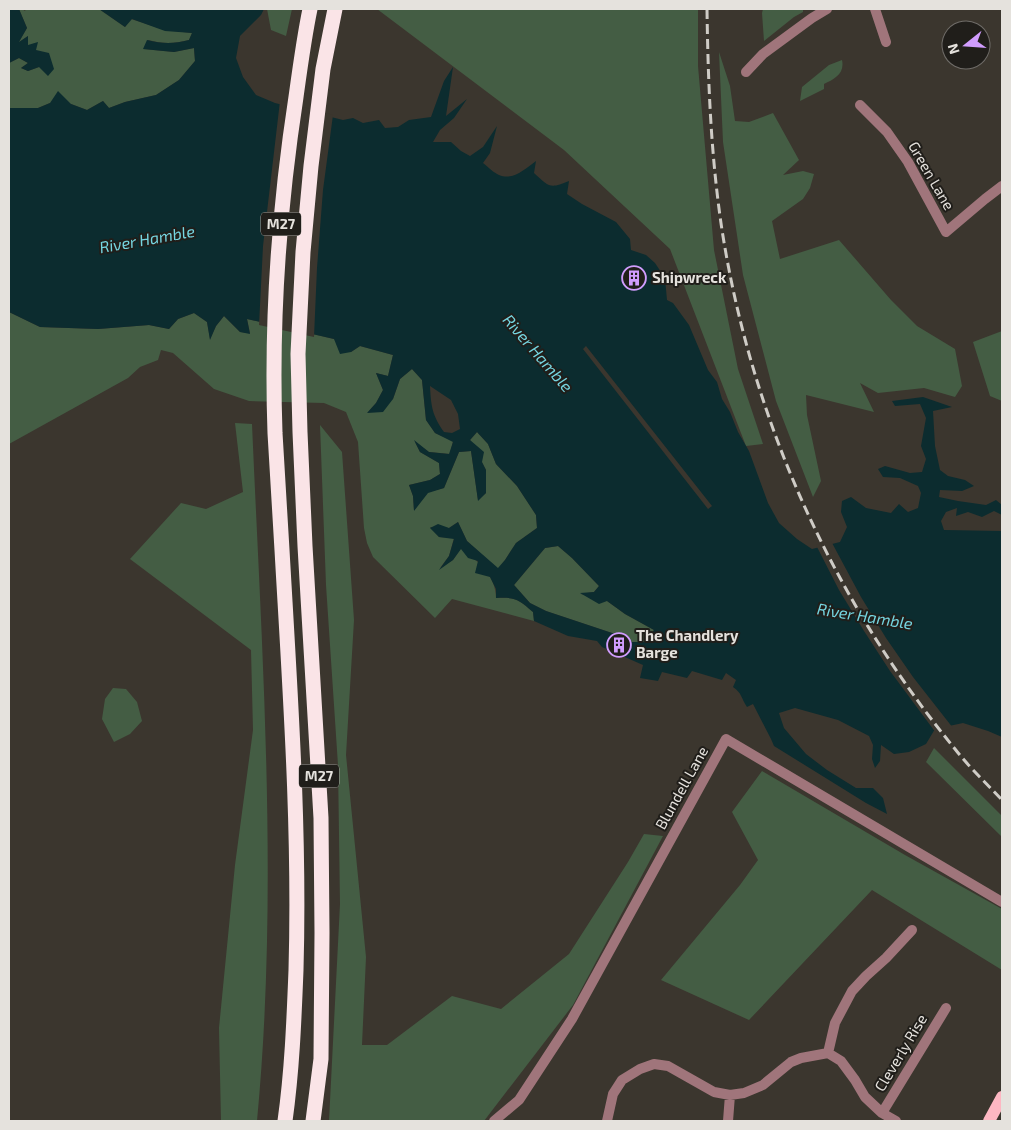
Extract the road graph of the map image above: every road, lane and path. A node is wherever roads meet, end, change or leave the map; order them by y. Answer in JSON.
{"nodes":[{"id":1,"x":827,"y":9,"type":"edge"},
{"id":2,"x":875,"y":9,"type":"edge"},
{"id":3,"x":309,"y":13,"type":"edge"},
{"id":4,"x":333,"y":15,"type":"edge"},
{"id":5,"x":886,"y":42,"type":"dead end"},
{"id":6,"x":746,"y":72,"type":"dead end"},
{"id":7,"x":860,"y":105,"type":"dead end"},
{"id":8,"x":1002,"y":186,"type":"edge"},
{"id":9,"x":1002,"y":902,"type":"edge"},
{"id":10,"x":912,"y":930,"type":"dead end"},
{"id":11,"x":946,"y":1008,"type":"dead end"},
{"id":12,"x":828,"y":1053,"type":"junction"},
{"id":13,"x":730,"y":1095,"type":"junction"},
{"id":14,"x":1002,"y":1097,"type":"edge"},
{"id":15,"x":882,"y":1113,"type":"junction"},
{"id":16,"x":285,"y":1121,"type":"edge"},
{"id":17,"x":314,"y":1121,"type":"edge"},
{"id":18,"x":494,"y":1121,"type":"edge"},
{"id":19,"x":607,"y":1121,"type":"edge"},
{"id":20,"x":728,"y":1121,"type":"edge"},
{"id":21,"x":896,"y":1121,"type":"edge"},
{"id":22,"x":989,"y":1121,"type":"edge"}],
"edges":[{"from":1,"to":6,"type":"street"},
{"from":2,"to":5,"type":"street"},
{"from":3,"to":16,"type":"highway","number":"M27"},
{"from":4,"to":17,"type":"highway","number":"M27"},
{"from":7,"to":8,"type":"street","name":"Green Lane"},
{"from":9,"to":18,"type":"street","name":"Blundell Lane"},
{"from":10,"to":12,"type":"street"},
{"from":11,"to":15,"type":"street","name":"Cleverly Rise"},
{"from":12,"to":13,"type":"street"},
{"from":12,"to":15,"type":"street","name":"Cleverly Rise"},
{"from":13,"to":19,"type":"street"},
{"from":13,"to":20,"type":"street"},
{"from":14,"to":22,"type":"main road"},
{"from":15,"to":21,"type":"street","name":"Cleverly Rise"}]}
